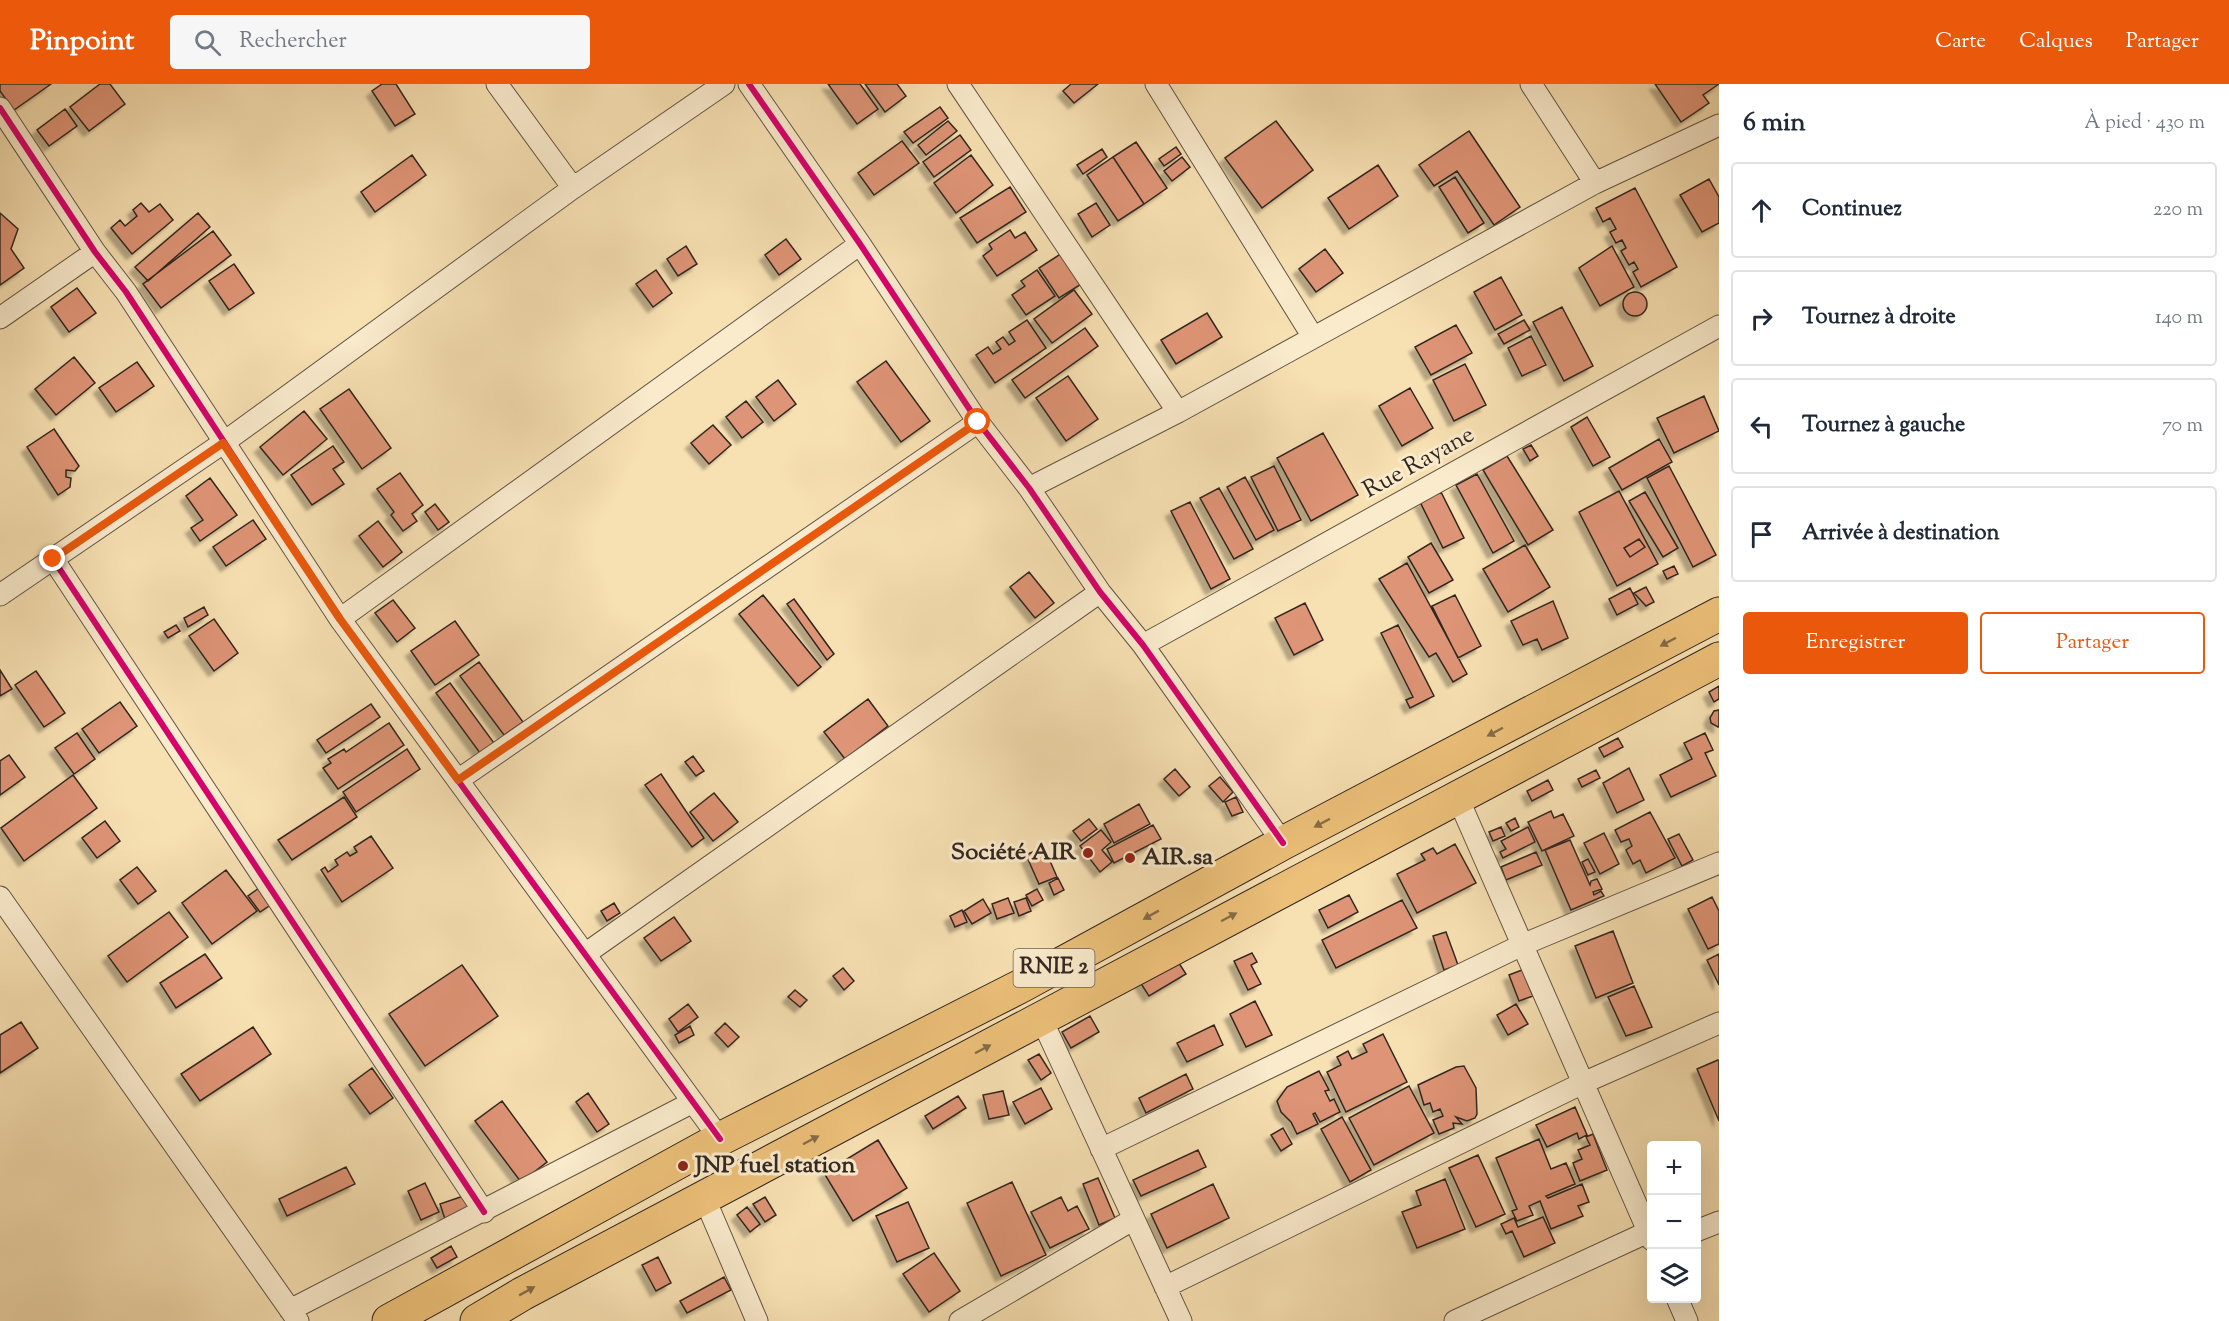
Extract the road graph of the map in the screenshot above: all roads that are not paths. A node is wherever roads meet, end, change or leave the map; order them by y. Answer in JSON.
{"nodes":[{"id":1,"x":496,"y":84,"type":"edge"},
{"id":2,"x":724,"y":84,"type":"edge"},
{"id":3,"x":748,"y":84,"type":"edge"},
{"id":4,"x":958,"y":84,"type":"edge"},
{"id":5,"x":1156,"y":84,"type":"edge"},
{"id":6,"x":1531,"y":84,"type":"edge"},
{"id":7,"x":0,"y":108,"type":"edge"},
{"id":8,"x":1719,"y":124,"type":"edge"},
{"id":9,"x":1595,"y":183,"type":"junction"},
{"id":10,"x":573,"y":188,"type":"junction"},
{"id":11,"x":860,"y":244,"type":"junction"},
{"id":12,"x":95,"y":252,"type":"junction"},
{"id":13,"x":0,"y":318,"type":"edge"},
{"id":14,"x":1719,"y":326,"type":"edge"},
{"id":15,"x":1313,"y":337,"type":"junction"},
{"id":16,"x":1178,"y":412,"type":"junction"},
{"id":17,"x":978,"y":422,"type":"junction"},
{"id":18,"x":223,"y":443,"type":"junction"},
{"id":19,"x":1029,"y":488,"type":"junction"},
{"id":20,"x":53,"y":559,"type":"junction"},
{"id":21,"x":1100,"y":592,"type":"junction"},
{"id":22,"x":0,"y":596,"type":"edge"},
{"id":23,"x":1719,"y":614,"type":"edge"},
{"id":24,"x":340,"y":619,"type":"junction"},
{"id":25,"x":1143,"y":645,"type":"junction"},
{"id":26,"x":1719,"y":658,"type":"edge"},
{"id":27,"x":458,"y":780,"type":"junction"},
{"id":28,"x":1457,"y":796,"type":"junction"},
{"id":29,"x":1283,"y":843,"type":"junction"},
{"id":30,"x":1719,"y":863,"type":"edge"},
{"id":31,"x":0,"y":897,"type":"edge"},
{"id":32,"x":1522,"y":945,"type":"junction"},
{"id":33,"x":585,"y":954,"type":"junction"},
{"id":34,"x":1041,"y":1018,"type":"junction"},
{"id":35,"x":1719,"y":1023,"type":"edge"},
{"id":36,"x":1583,"y":1083,"type":"junction"},
{"id":37,"x":693,"y":1102,"type":"junction"},
{"id":38,"x":720,"y":1139,"type":"junction"},
{"id":39,"x":1101,"y":1149,"type":"junction"},
{"id":40,"x":704,"y":1197,"type":"junction"},
{"id":41,"x":484,"y":1212,"type":"junction"},
{"id":42,"x":1134,"y":1220,"type":"junction"},
{"id":43,"x":1719,"y":1222,"type":"edge"},
{"id":44,"x":1647,"y":1229,"type":"edge"},
{"id":45,"x":1701,"y":1229,"type":"edge"},
{"id":46,"x":1647,"y":1237,"type":"edge"},
{"id":47,"x":1165,"y":1287,"type":"junction"},
{"id":48,"x":1679,"y":1303,"type":"edge"},
{"id":49,"x":294,"y":1315,"type":"edge"},
{"id":50,"x":389,"y":1321,"type":"edge"},
{"id":51,"x":477,"y":1321,"type":"edge"},
{"id":52,"x":757,"y":1321,"type":"edge"},
{"id":53,"x":960,"y":1321,"type":"edge"},
{"id":54,"x":1181,"y":1321,"type":"edge"},
{"id":55,"x":1455,"y":1321,"type":"edge"},
{"id":56,"x":1687,"y":1321,"type":"edge"}],
"edges":[{"from":1,"to":10,"type":"street"},
{"from":2,"to":10,"type":"street"},
{"from":3,"to":11,"type":"street"},
{"from":4,"to":16,"type":"street"},
{"from":5,"to":15,"type":"street"},
{"from":6,"to":9,"type":"street"},
{"from":7,"to":12,"type":"street"},
{"from":8,"to":9,"type":"street"},
{"from":9,"to":15,"type":"street"},
{"from":10,"to":18,"type":"street"},
{"from":11,"to":17,"type":"street"},
{"from":11,"to":24,"type":"street"},
{"from":12,"to":13,"type":"street"},
{"from":12,"to":18,"type":"street"},
{"from":14,"to":25,"type":"street","name":"Rue Rayane"},
{"from":15,"to":16,"type":"street"},
{"from":16,"to":19,"type":"street"},
{"from":17,"to":19,"type":"street"},
{"from":17,"to":27,"type":"street"},
{"from":18,"to":20,"type":"street"},
{"from":18,"to":24,"type":"street"},
{"from":19,"to":21,"type":"street"},
{"from":20,"to":22,"type":"street"},
{"from":20,"to":41,"type":"street"},
{"from":21,"to":25,"type":"street"},
{"from":21,"to":33,"type":"street"},
{"from":23,"to":29,"type":"main road","number":"RNIE 2","one_way":true},
{"from":24,"to":27,"type":"street"},
{"from":25,"to":29,"type":"street"},
{"from":26,"to":28,"type":"main road","number":"RNIE 2"},
{"from":27,"to":33,"type":"street"},
{"from":28,"to":32,"type":"street"},
{"from":34,"to":28,"type":"main road","number":"RNIE 2","one_way":true},
{"from":29,"to":38,"type":"main road","number":"RNIE 2","one_way":true},
{"from":30,"to":32,"type":"street"},
{"from":31,"to":49,"type":"street"},
{"from":32,"to":36,"type":"street"},
{"from":32,"to":39,"type":"street"},
{"from":33,"to":37,"type":"street"},
{"from":34,"to":39,"type":"street"},
{"from":40,"to":34,"type":"main road","number":"RNIE 2","one_way":true},
{"from":35,"to":36,"type":"street"},
{"from":36,"to":44,"type":"street"},
{"from":36,"to":47,"type":"street"},
{"from":37,"to":38,"type":"street"},
{"from":37,"to":41,"type":"street"},
{"from":38,"to":50,"type":"main road","number":"RNIE 2"},
{"from":39,"to":42,"type":"street"},
{"from":51,"to":40,"type":"main road","number":"RNIE 2","one_way":true},
{"from":40,"to":52,"type":"street"},
{"from":41,"to":49,"type":"street"},
{"from":42,"to":47,"type":"street"},
{"from":42,"to":53,"type":"street"},
{"from":43,"to":45,"type":"street"},
{"from":46,"to":55,"type":"street"},
{"from":47,"to":54,"type":"street"},
{"from":48,"to":56,"type":"street"}]}
